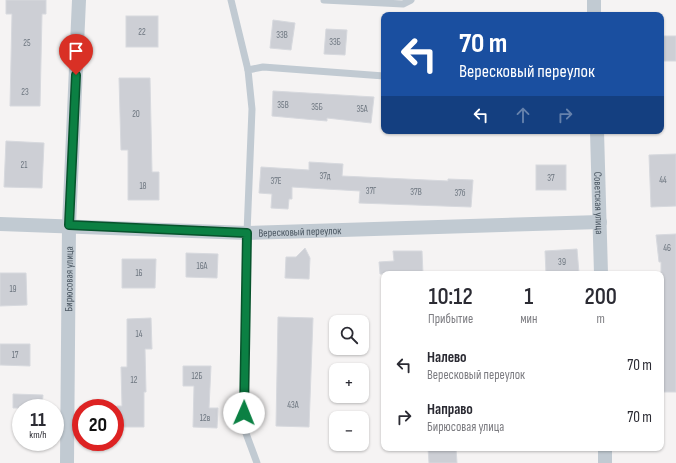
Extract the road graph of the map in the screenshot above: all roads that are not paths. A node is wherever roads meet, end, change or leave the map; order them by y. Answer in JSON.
{"nodes":[{"id":1,"x":79,"y":0,"type":"edge"},
{"id":2,"x":230,"y":0,"type":"edge"},
{"id":3,"x":324,"y":0,"type":"edge"},
{"id":4,"x":411,"y":0,"type":"edge"},
{"id":5,"x":594,"y":0,"type":"edge"},
{"id":6,"x":594,"y":12,"type":"edge"},
{"id":7,"x":248,"y":70,"type":"junction"},
{"id":8,"x":381,"y":76,"type":"edge"},
{"id":9,"x":597,"y":134,"type":"edge"},
{"id":10,"x":600,"y":222,"type":"junction"},
{"id":11,"x":0,"y":224,"type":"edge"},
{"id":12,"x":69,"y":225,"type":"junction"},
{"id":13,"x":247,"y":233,"type":"junction"},
{"id":14,"x":601,"y":271,"type":"edge"},
{"id":15,"x":605,"y":451,"type":"edge"},
{"id":16,"x":67,"y":463,"type":"edge"},
{"id":17,"x":257,"y":463,"type":"edge"},
{"id":18,"x":605,"y":463,"type":"edge"}],
"edges":[{"from":1,"to":12,"type":"street","name":"Бирюсовая улица"},
{"from":2,"to":7,"type":"lane"},
{"from":3,"to":4,"type":"lane"},
{"from":5,"to":6,"type":"street"},
{"from":7,"to":8,"type":"lane"},
{"from":7,"to":13,"type":"lane"},
{"from":9,"to":10,"type":"street","name":"Советская улица"},
{"from":10,"to":13,"type":"street","name":"Вересковый переулок"},
{"from":10,"to":14,"type":"street","name":"Советская улица"},
{"from":11,"to":12,"type":"street","name":"Вересковый переулок"},
{"from":12,"to":13,"type":"street","name":"Вересковый переулок"},
{"from":12,"to":16,"type":"street","name":"Бирюсовая улица"},
{"from":13,"to":17,"type":"lane"},
{"from":15,"to":18,"type":"street"}]}
